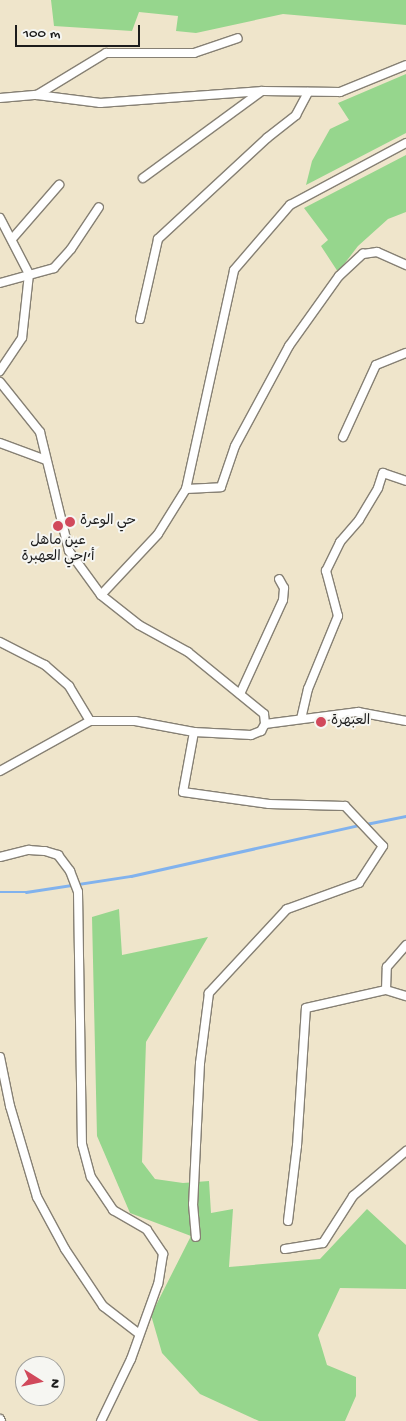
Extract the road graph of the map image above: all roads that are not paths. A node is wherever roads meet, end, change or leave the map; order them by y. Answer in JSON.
{"nodes":[{"id":1,"x":238,"y":38,"type":"dead end"},
{"id":2,"x":406,"y":65,"type":"edge"},
{"id":3,"x":262,"y":91,"type":"junction"},
{"id":4,"x":308,"y":92,"type":"junction"},
{"id":5,"x":37,"y":95,"type":"junction"},
{"id":6,"x":0,"y":98,"type":"edge"},
{"id":7,"x":406,"y":143,"type":"edge"},
{"id":8,"x":143,"y":178,"type":"dead end"},
{"id":9,"x":59,"y":185,"type":"dead end"},
{"id":10,"x":99,"y":206,"type":"dead end"},
{"id":11,"x":0,"y":218,"type":"edge"},
{"id":12,"x":12,"y":240,"type":"junction"},
{"id":13,"x":406,"y":265,"type":"edge"},
{"id":14,"x":29,"y":274,"type":"junction"},
{"id":15,"x":0,"y":283,"type":"edge"},
{"id":16,"x":140,"y":319,"type":"dead end"},
{"id":17,"x":406,"y":353,"type":"edge"},
{"id":18,"x":0,"y":371,"type":"edge"},
{"id":19,"x":0,"y":382,"type":"edge"},
{"id":20,"x":343,"y":437,"type":"dead end"},
{"id":21,"x":0,"y":443,"type":"edge"},
{"id":22,"x":46,"y":460,"type":"junction"},
{"id":23,"x":406,"y":481,"type":"edge"},
{"id":24,"x":186,"y":489,"type":"junction"},
{"id":25,"x":279,"y":579,"type":"dead end"},
{"id":26,"x":101,"y":594,"type":"junction"},
{"id":27,"x":0,"y":642,"type":"edge"},
{"id":28,"x":240,"y":694,"type":"junction"},
{"id":29,"x":301,"y":719,"type":"junction"},
{"id":30,"x":406,"y":720,"type":"edge"},
{"id":31,"x":90,"y":721,"type":"junction"},
{"id":32,"x":265,"y":724,"type":"junction"},
{"id":33,"x":194,"y":732,"type":"junction"},
{"id":34,"x":0,"y":771,"type":"edge"},
{"id":35,"x":0,"y":857,"type":"edge"},
{"id":36,"x":406,"y":945,"type":"edge"},
{"id":37,"x":386,"y":990,"type":"junction"},
{"id":38,"x":406,"y":996,"type":"edge"},
{"id":39,"x":0,"y":1057,"type":"edge"},
{"id":40,"x":406,"y":1151,"type":"edge"},
{"id":41,"x":288,"y":1221,"type":"dead end"},
{"id":42,"x":196,"y":1236,"type":"dead end"},
{"id":43,"x":285,"y":1249,"type":"dead end"},
{"id":44,"x":138,"y":1333,"type":"junction"},
{"id":45,"x":101,"y":1421,"type":"edge"}],
"edges":[{"from":1,"to":5,"type":"street"},
{"from":2,"to":4,"type":"street"},
{"from":3,"to":4,"type":"street"},
{"from":3,"to":5,"type":"street"},
{"from":3,"to":8,"type":"street"},
{"from":4,"to":16,"type":"street"},
{"from":5,"to":6,"type":"street"},
{"from":7,"to":24,"type":"street"},
{"from":9,"to":12,"type":"street"},
{"from":10,"to":14,"type":"street"},
{"from":11,"to":12,"type":"street"},
{"from":12,"to":14,"type":"street"},
{"from":13,"to":24,"type":"street"},
{"from":14,"to":15,"type":"street"},
{"from":14,"to":18,"type":"street"},
{"from":17,"to":20,"type":"street"},
{"from":19,"to":22,"type":"street"},
{"from":21,"to":22,"type":"street"},
{"from":22,"to":26,"type":"street"},
{"from":23,"to":29,"type":"street"},
{"from":24,"to":26,"type":"street"},
{"from":25,"to":28,"type":"street"},
{"from":26,"to":28,"type":"street"},
{"from":27,"to":31,"type":"street"},
{"from":28,"to":32,"type":"street"},
{"from":29,"to":30,"type":"street"},
{"from":29,"to":32,"type":"street"},
{"from":31,"to":33,"type":"street"},
{"from":31,"to":34,"type":"street"},
{"from":32,"to":33,"type":"street"},
{"from":33,"to":42,"type":"street"},
{"from":35,"to":44,"type":"street"},
{"from":36,"to":37,"type":"street"},
{"from":37,"to":38,"type":"street"},
{"from":37,"to":41,"type":"street"},
{"from":39,"to":44,"type":"street"},
{"from":40,"to":43,"type":"street"},
{"from":44,"to":45,"type":"street"}]}
